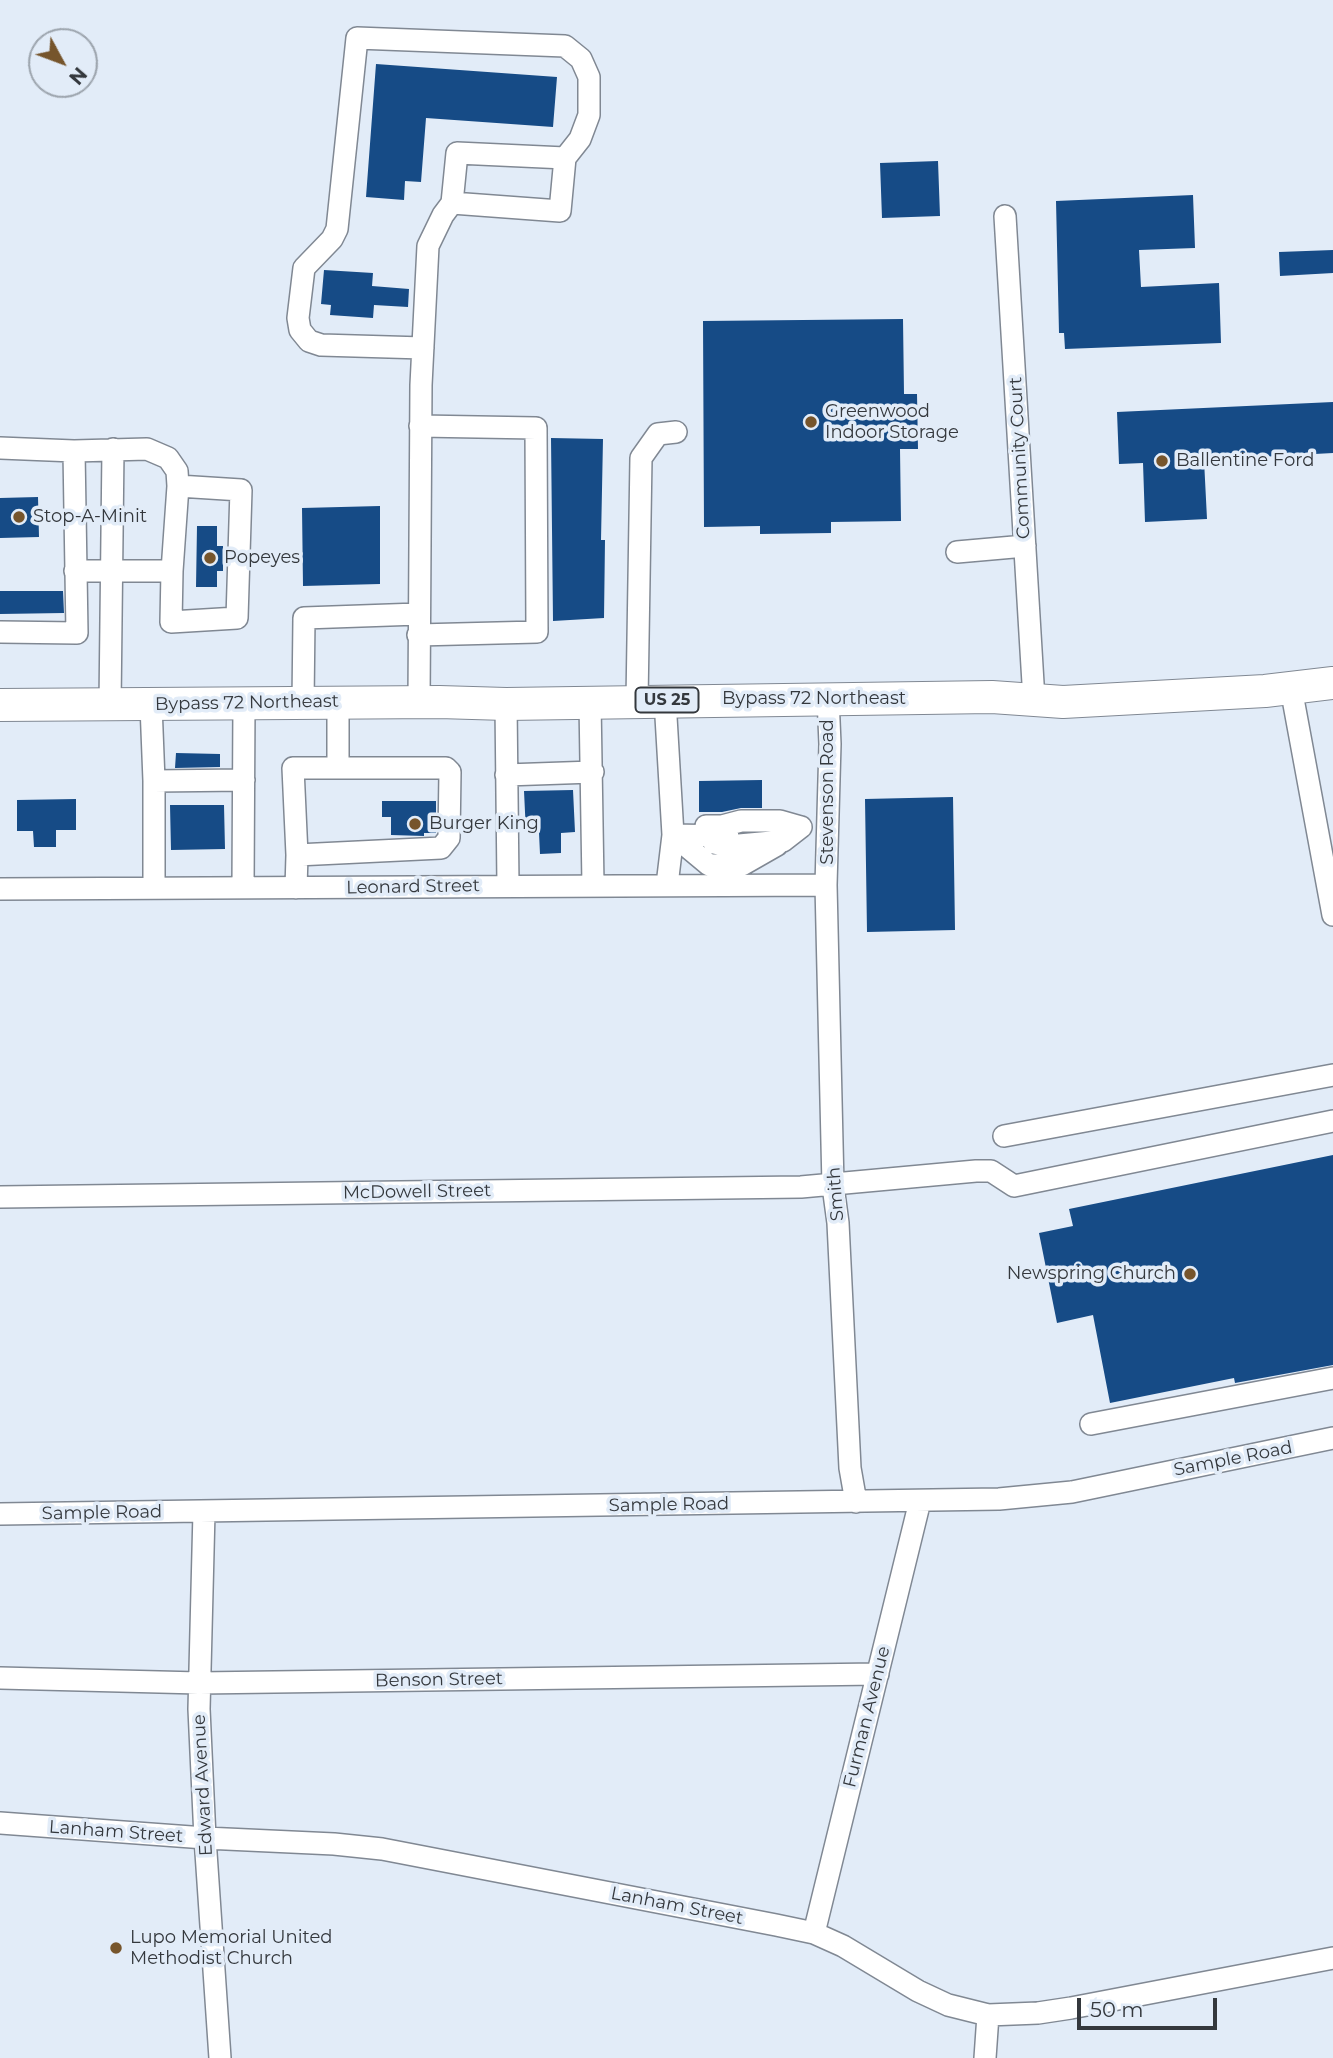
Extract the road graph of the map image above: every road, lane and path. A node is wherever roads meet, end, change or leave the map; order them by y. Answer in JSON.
{"nodes":[{"id":1,"x":565,"y":158,"type":"junction"},
{"id":2,"x":452,"y":203,"type":"junction"},
{"id":3,"x":1005,"y":216,"type":"dead end"},
{"id":4,"x":423,"y":348,"type":"junction"},
{"id":5,"x":420,"y":426,"type":"junction"},
{"id":6,"x":676,"y":432,"type":"dead end"},
{"id":7,"x":0,"y":448,"type":"edge"},
{"id":8,"x":113,"y":449,"type":"junction"},
{"id":9,"x":74,"y":451,"type":"junction"},
{"id":10,"x":178,"y":486,"type":"junction"},
{"id":11,"x":1025,"y":546,"type":"junction"},
{"id":12,"x":957,"y":552,"type":"dead end"},
{"id":13,"x":172,"y":570,"type":"junction"},
{"id":14,"x":75,"y":571,"type":"junction"},
{"id":15,"x":113,"y":572,"type":"junction"},
{"id":16,"x":418,"y":624,"type":"junction"},
{"id":17,"x":0,"y":632,"type":"edge"},
{"id":18,"x":1333,"y":683,"type":"edge"},
{"id":19,"x":1291,"y":688,"type":"junction"},
{"id":20,"x":828,"y":698,"type":"junction"},
{"id":21,"x":651,"y":700,"type":"junction"},
{"id":22,"x":1034,"y":700,"type":"junction"},
{"id":23,"x":338,"y":702,"type":"junction"},
{"id":24,"x":419,"y":702,"type":"junction"},
{"id":25,"x":590,"y":702,"type":"junction"},
{"id":26,"x":303,"y":703,"type":"junction"},
{"id":27,"x":244,"y":704,"type":"junction"},
{"id":28,"x":506,"y":704,"type":"junction"},
{"id":29,"x":0,"y":705,"type":"edge"},
{"id":30,"x":110,"y":705,"type":"junction"},
{"id":31,"x":151,"y":705,"type":"junction"},
{"id":32,"x":338,"y":767,"type":"junction"},
{"id":33,"x":593,"y":772,"type":"junction"},
{"id":34,"x":506,"y":775,"type":"junction"},
{"id":35,"x":244,"y":780,"type":"junction"},
{"id":36,"x":154,"y":781,"type":"junction"},
{"id":37,"x":801,"y":827,"type":"junction"},
{"id":38,"x":829,"y":827,"type":"junction"},
{"id":39,"x":672,"y":831,"type":"junction"},
{"id":40,"x":297,"y":855,"type":"junction"},
{"id":41,"x":593,"y":885,"type":"junction"},
{"id":42,"x":667,"y":885,"type":"junction"},
{"id":43,"x":826,"y":885,"type":"junction"},
{"id":44,"x":508,"y":886,"type":"junction"},
{"id":45,"x":243,"y":887,"type":"junction"},
{"id":46,"x":154,"y":888,"type":"junction"},
{"id":47,"x":296,"y":888,"type":"junction"},
{"id":48,"x":0,"y":889,"type":"edge"},
{"id":49,"x":1333,"y":910,"type":"edge"},
{"id":50,"x":1333,"y":1075,"type":"edge"},
{"id":51,"x":1333,"y":1121,"type":"edge"},
{"id":52,"x":1004,"y":1136,"type":"dead end"},
{"id":53,"x":834,"y":1186,"type":"junction"},
{"id":54,"x":0,"y":1197,"type":"edge"},
{"id":55,"x":1333,"y":1378,"type":"edge"},
{"id":56,"x":1091,"y":1424,"type":"dead end"},
{"id":57,"x":1333,"y":1438,"type":"edge"},
{"id":58,"x":920,"y":1501,"type":"junction"},
{"id":59,"x":856,"y":1502,"type":"junction"},
{"id":60,"x":204,"y":1512,"type":"junction"},
{"id":61,"x":0,"y":1514,"type":"edge"},
{"id":62,"x":878,"y":1674,"type":"junction"},
{"id":63,"x":0,"y":1678,"type":"edge"},
{"id":64,"x":199,"y":1683,"type":"junction"},
{"id":65,"x":0,"y":1823,"type":"edge"},
{"id":66,"x":205,"y":1838,"type":"junction"},
{"id":67,"x":814,"y":1933,"type":"junction"},
{"id":68,"x":1333,"y":1958,"type":"edge"},
{"id":69,"x":988,"y":2015,"type":"junction"},
{"id":70,"x":220,"y":2058,"type":"edge"},
{"id":71,"x":985,"y":2058,"type":"edge"}],
"edges":[{"from":1,"to":2,"type":"street"},
{"from":1,"to":2,"type":"street"},
{"from":1,"to":4,"type":"street"},
{"from":2,"to":4,"type":"street"},
{"from":3,"to":11,"type":"street","name":"Community Court"},
{"from":4,"to":5,"type":"street"},
{"from":5,"to":16,"type":"street"},
{"from":5,"to":16,"type":"street"},
{"from":6,"to":21,"type":"street"},
{"from":7,"to":9,"type":"street"},
{"from":8,"to":9,"type":"street"},
{"from":8,"to":10,"type":"street"},
{"from":8,"to":15,"type":"street"},
{"from":9,"to":14,"type":"street"},
{"from":10,"to":13,"type":"street"},
{"from":10,"to":13,"type":"street"},
{"from":11,"to":12,"type":"street"},
{"from":11,"to":22,"type":"street","name":"Community Court"},
{"from":13,"to":15,"type":"street"},
{"from":14,"to":15,"type":"street"},
{"from":14,"to":17,"type":"street"},
{"from":15,"to":30,"type":"street"},
{"from":16,"to":24,"type":"street"},
{"from":16,"to":26,"type":"street"},
{"from":18,"to":19,"type":"highway","name":"Bypass 72 Northeast","number":"US 25"},
{"from":19,"to":22,"type":"highway","name":"Bypass 72 Northeast","number":"US 25"},
{"from":19,"to":49,"type":"street"},
{"from":20,"to":21,"type":"highway","name":"Bypass 72 Northeast","number":"US 25"},
{"from":20,"to":22,"type":"highway","name":"Bypass 72 Northeast","number":"US 25"},
{"from":20,"to":38,"type":"street","name":"Stevenson Road"},
{"from":21,"to":25,"type":"highway","name":"Bypass 72 Northeast","number":"US 25"},
{"from":21,"to":39,"type":"street"},
{"from":23,"to":24,"type":"highway","name":"Bypass 72 Northeast","number":"US 25"},
{"from":23,"to":26,"type":"highway","name":"Bypass 72 Northeast","number":"US 25"},
{"from":23,"to":32,"type":"street"},
{"from":24,"to":28,"type":"highway","name":"Bypass 72 Northeast","number":"US 25"},
{"from":25,"to":28,"type":"highway","name":"Bypass 72 Northeast","number":"US 25"},
{"from":25,"to":33,"type":"street"},
{"from":26,"to":27,"type":"highway","name":"Bypass 72 Northeast","number":"US 25"},
{"from":27,"to":31,"type":"highway","name":"Bypass 72 Northeast","number":"US 25"},
{"from":27,"to":35,"type":"street"},
{"from":28,"to":34,"type":"street"},
{"from":29,"to":30,"type":"highway","name":"Bypass 72 Northeast","number":"US 25"},
{"from":30,"to":31,"type":"highway","name":"Bypass 72 Northeast","number":"US 25"},
{"from":31,"to":36,"type":"street"},
{"from":32,"to":40,"type":"street"},
{"from":32,"to":40,"type":"street"},
{"from":33,"to":34,"type":"street"},
{"from":33,"to":41,"type":"street"},
{"from":34,"to":44,"type":"street"},
{"from":35,"to":36,"type":"street"},
{"from":35,"to":45,"type":"street"},
{"from":36,"to":46,"type":"street"},
{"from":37,"to":38,"type":"street"},
{"from":37,"to":39,"type":"street"},
{"from":37,"to":39,"type":"street"},
{"from":37,"to":39,"type":"street"},
{"from":38,"to":43,"type":"street","name":"Stevenson Road"},
{"from":39,"to":42,"type":"street"},
{"from":40,"to":47,"type":"street"},
{"from":41,"to":42,"type":"street","name":"Leonard Street"},
{"from":41,"to":44,"type":"street","name":"Leonard Street"},
{"from":42,"to":43,"type":"street","name":"Leonard Street"},
{"from":43,"to":53,"type":"street","name":"Smith"},
{"from":44,"to":47,"type":"street","name":"Leonard Street"},
{"from":45,"to":46,"type":"street","name":"Leonard Street"},
{"from":45,"to":47,"type":"street","name":"Leonard Street"},
{"from":46,"to":48,"type":"street","name":"Leonard Street"},
{"from":50,"to":52,"type":"street"},
{"from":51,"to":53,"type":"street","name":"McDowell Street"},
{"from":53,"to":54,"type":"street","name":"McDowell Street"},
{"from":53,"to":59,"type":"street","name":"Smith"},
{"from":55,"to":56,"type":"street"},
{"from":57,"to":58,"type":"street","name":"Sample Road"},
{"from":58,"to":59,"type":"street","name":"Sample Road"},
{"from":58,"to":62,"type":"street","name":"Furman Avenue"},
{"from":59,"to":60,"type":"street","name":"Sample Road"},
{"from":60,"to":61,"type":"street","name":"Sample Road"},
{"from":60,"to":64,"type":"street","name":"Edward Avenue"},
{"from":62,"to":64,"type":"street","name":"Benson Street"},
{"from":62,"to":67,"type":"street","name":"Furman Avenue"},
{"from":63,"to":64,"type":"street","name":"Benson Street"},
{"from":64,"to":66,"type":"street","name":"Edward Avenue"},
{"from":65,"to":66,"type":"street","name":"Lanham Street"},
{"from":66,"to":67,"type":"street","name":"Lanham Street"},
{"from":66,"to":70,"type":"street","name":"Edward Avenue"},
{"from":67,"to":69,"type":"street","name":"Lanham Street"},
{"from":68,"to":69,"type":"street","name":"Lanham Street"},
{"from":69,"to":71,"type":"street"}]}
